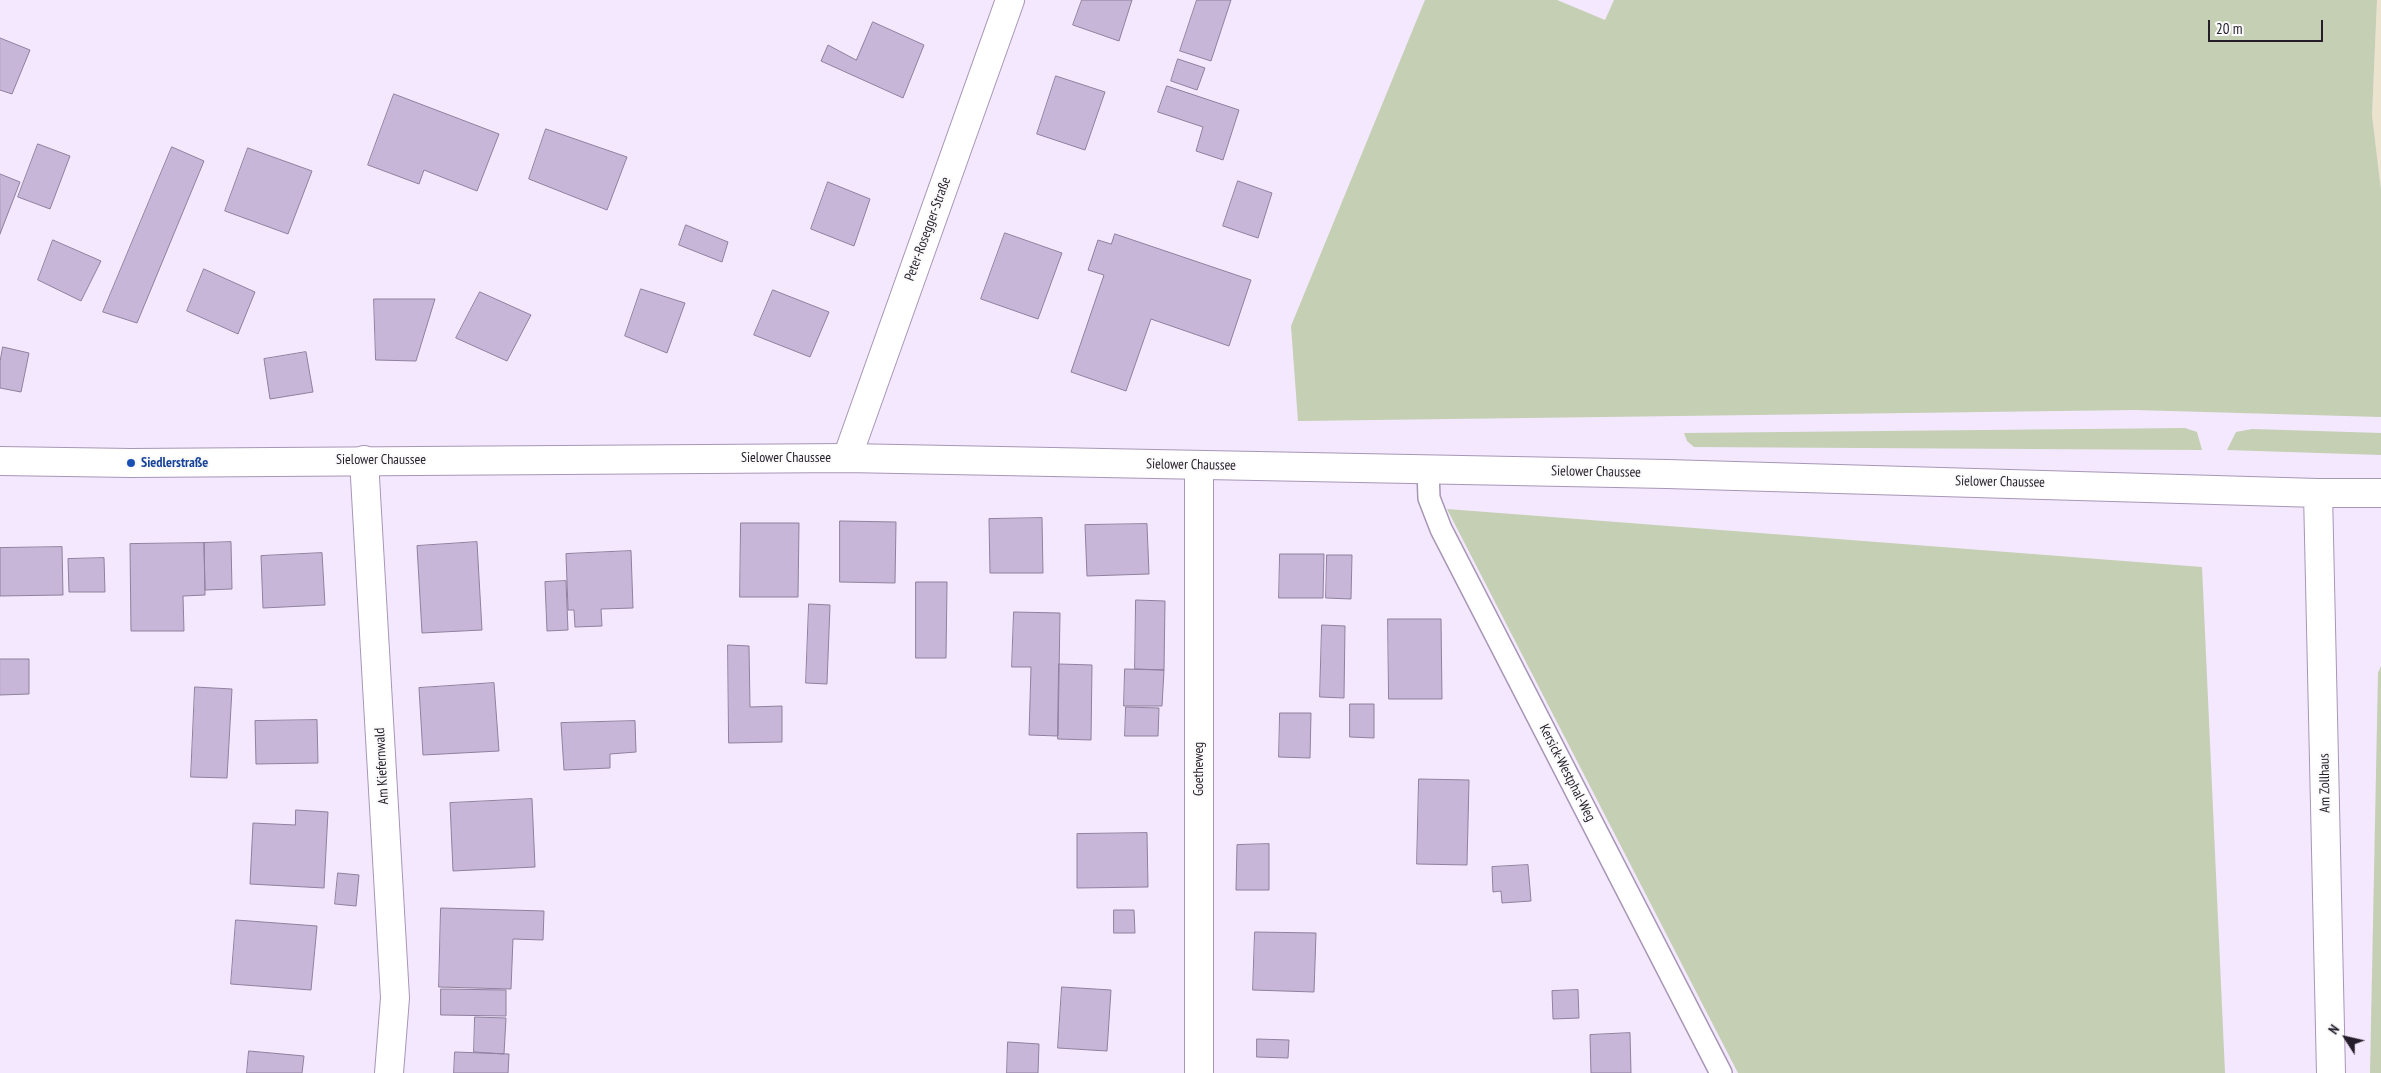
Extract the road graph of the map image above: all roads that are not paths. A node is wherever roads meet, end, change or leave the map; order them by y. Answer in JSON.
{"nodes":[{"id":1,"x":1010,"y":0,"type":"edge"},
{"id":2,"x":847,"y":458,"type":"junction"},
{"id":3,"x":364,"y":460,"type":"junction"},
{"id":4,"x":0,"y":461,"type":"edge"},
{"id":5,"x":1199,"y":465,"type":"junction"},
{"id":6,"x":1428,"y":470,"type":"junction"},
{"id":7,"x":2318,"y":494,"type":"junction"},
{"id":8,"x":2381,"y":494,"type":"edge"},
{"id":9,"x":388,"y":1073,"type":"edge"},
{"id":10,"x":1199,"y":1073,"type":"edge"},
{"id":11,"x":1721,"y":1073,"type":"edge"},
{"id":12,"x":2331,"y":1073,"type":"edge"}],
"edges":[{"from":1,"to":2,"type":"main road","name":"Peter-Rosegger-Straße"},
{"from":2,"to":3,"type":"main road","name":"Sielower Chaussee"},
{"from":2,"to":5,"type":"main road","name":"Sielower Chaussee"},
{"from":3,"to":4,"type":"main road","name":"Sielower Chaussee"},
{"from":3,"to":9,"type":"main road","name":"Am Kiefernwald"},
{"from":5,"to":6,"type":"main road","name":"Sielower Chaussee"},
{"from":5,"to":10,"type":"main road","name":"Goetheweg"},
{"from":6,"to":7,"type":"main road","name":"Sielower Chaussee"},
{"from":6,"to":11,"type":"lane","name":"Kersick-Westphal-Weg"},
{"from":7,"to":8,"type":"main road","name":"Sielower Chaussee"},
{"from":7,"to":12,"type":"main road","name":"Am Zollhaus"}]}
